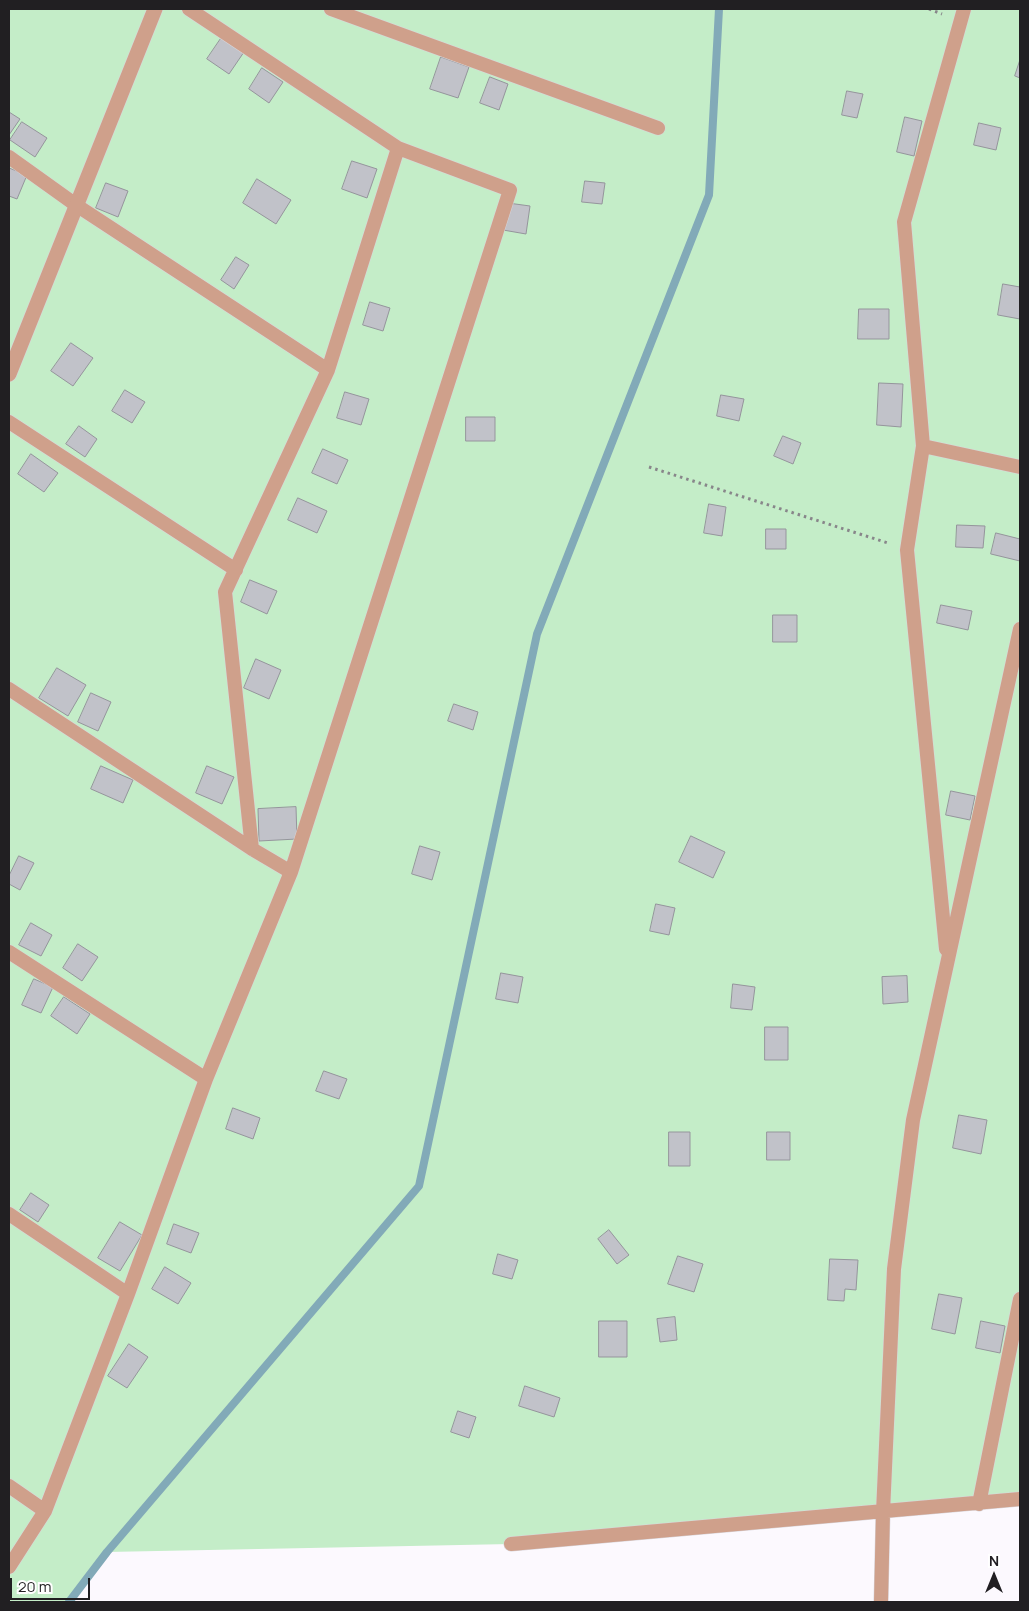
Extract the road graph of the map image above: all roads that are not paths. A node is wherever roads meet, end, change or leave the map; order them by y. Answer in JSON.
{"nodes":[{"id":1,"x":154,"y":9,"type":"edge"},
{"id":2,"x":189,"y":9,"type":"edge"},
{"id":3,"x":331,"y":9,"type":"edge"},
{"id":4,"x":964,"y":9,"type":"edge"},
{"id":5,"x":658,"y":128,"type":"dead end"},
{"id":6,"x":398,"y":148,"type":"junction"},
{"id":7,"x":9,"y":157,"type":"edge"},
{"id":8,"x":76,"y":205,"type":"junction"},
{"id":9,"x":328,"y":370,"type":"junction"},
{"id":10,"x":9,"y":374,"type":"edge"},
{"id":11,"x":9,"y":422,"type":"edge"},
{"id":12,"x":923,"y":446,"type":"junction"},
{"id":13,"x":1020,"y":467,"type":"edge"},
{"id":14,"x":236,"y":570,"type":"junction"},
{"id":15,"x":1020,"y":629,"type":"edge"},
{"id":16,"x":9,"y":689,"type":"edge"},
{"id":17,"x":252,"y":849,"type":"junction"},
{"id":18,"x":291,"y":872,"type":"junction"},
{"id":19,"x":9,"y":952,"type":"edge"},
{"id":20,"x":947,"y":963,"type":"junction"},
{"id":21,"x":206,"y":1079,"type":"junction"},
{"id":22,"x":9,"y":1214,"type":"edge"},
{"id":23,"x":128,"y":1294,"type":"junction"},
{"id":24,"x":1020,"y":1300,"type":"edge"},
{"id":25,"x":9,"y":1486,"type":"edge"},
{"id":26,"x":1020,"y":1499,"type":"edge"},
{"id":27,"x":979,"y":1504,"type":"junction"},
{"id":28,"x":45,"y":1511,"type":"junction"},
{"id":29,"x":883,"y":1512,"type":"junction"},
{"id":30,"x":511,"y":1544,"type":"dead end"},
{"id":31,"x":9,"y":1567,"type":"edge"},
{"id":32,"x":881,"y":1602,"type":"edge"}],
"edges":[{"from":1,"to":8,"type":"street"},
{"from":2,"to":6,"type":"lane"},
{"from":3,"to":5,"type":"lane"},
{"from":4,"to":12,"type":"lane"},
{"from":6,"to":9,"type":"lane"},
{"from":6,"to":18,"type":"lane"},
{"from":7,"to":8,"type":"lane"},
{"from":8,"to":9,"type":"lane"},
{"from":8,"to":10,"type":"street"},
{"from":9,"to":14,"type":"lane"},
{"from":11,"to":14,"type":"lane"},
{"from":12,"to":13,"type":"lane"},
{"from":12,"to":20,"type":"lane"},
{"from":14,"to":17,"type":"lane"},
{"from":15,"to":20,"type":"lane"},
{"from":16,"to":17,"type":"lane"},
{"from":17,"to":18,"type":"lane"},
{"from":18,"to":21,"type":"lane"},
{"from":19,"to":21,"type":"lane"},
{"from":20,"to":29,"type":"lane"},
{"from":21,"to":23,"type":"lane"},
{"from":22,"to":23,"type":"lane"},
{"from":23,"to":28,"type":"lane"},
{"from":24,"to":27,"type":"lane"},
{"from":25,"to":28,"type":"lane"},
{"from":26,"to":27,"type":"lane"},
{"from":27,"to":29,"type":"lane"},
{"from":28,"to":31,"type":"lane"},
{"from":29,"to":30,"type":"lane"},
{"from":29,"to":32,"type":"lane"}]}
